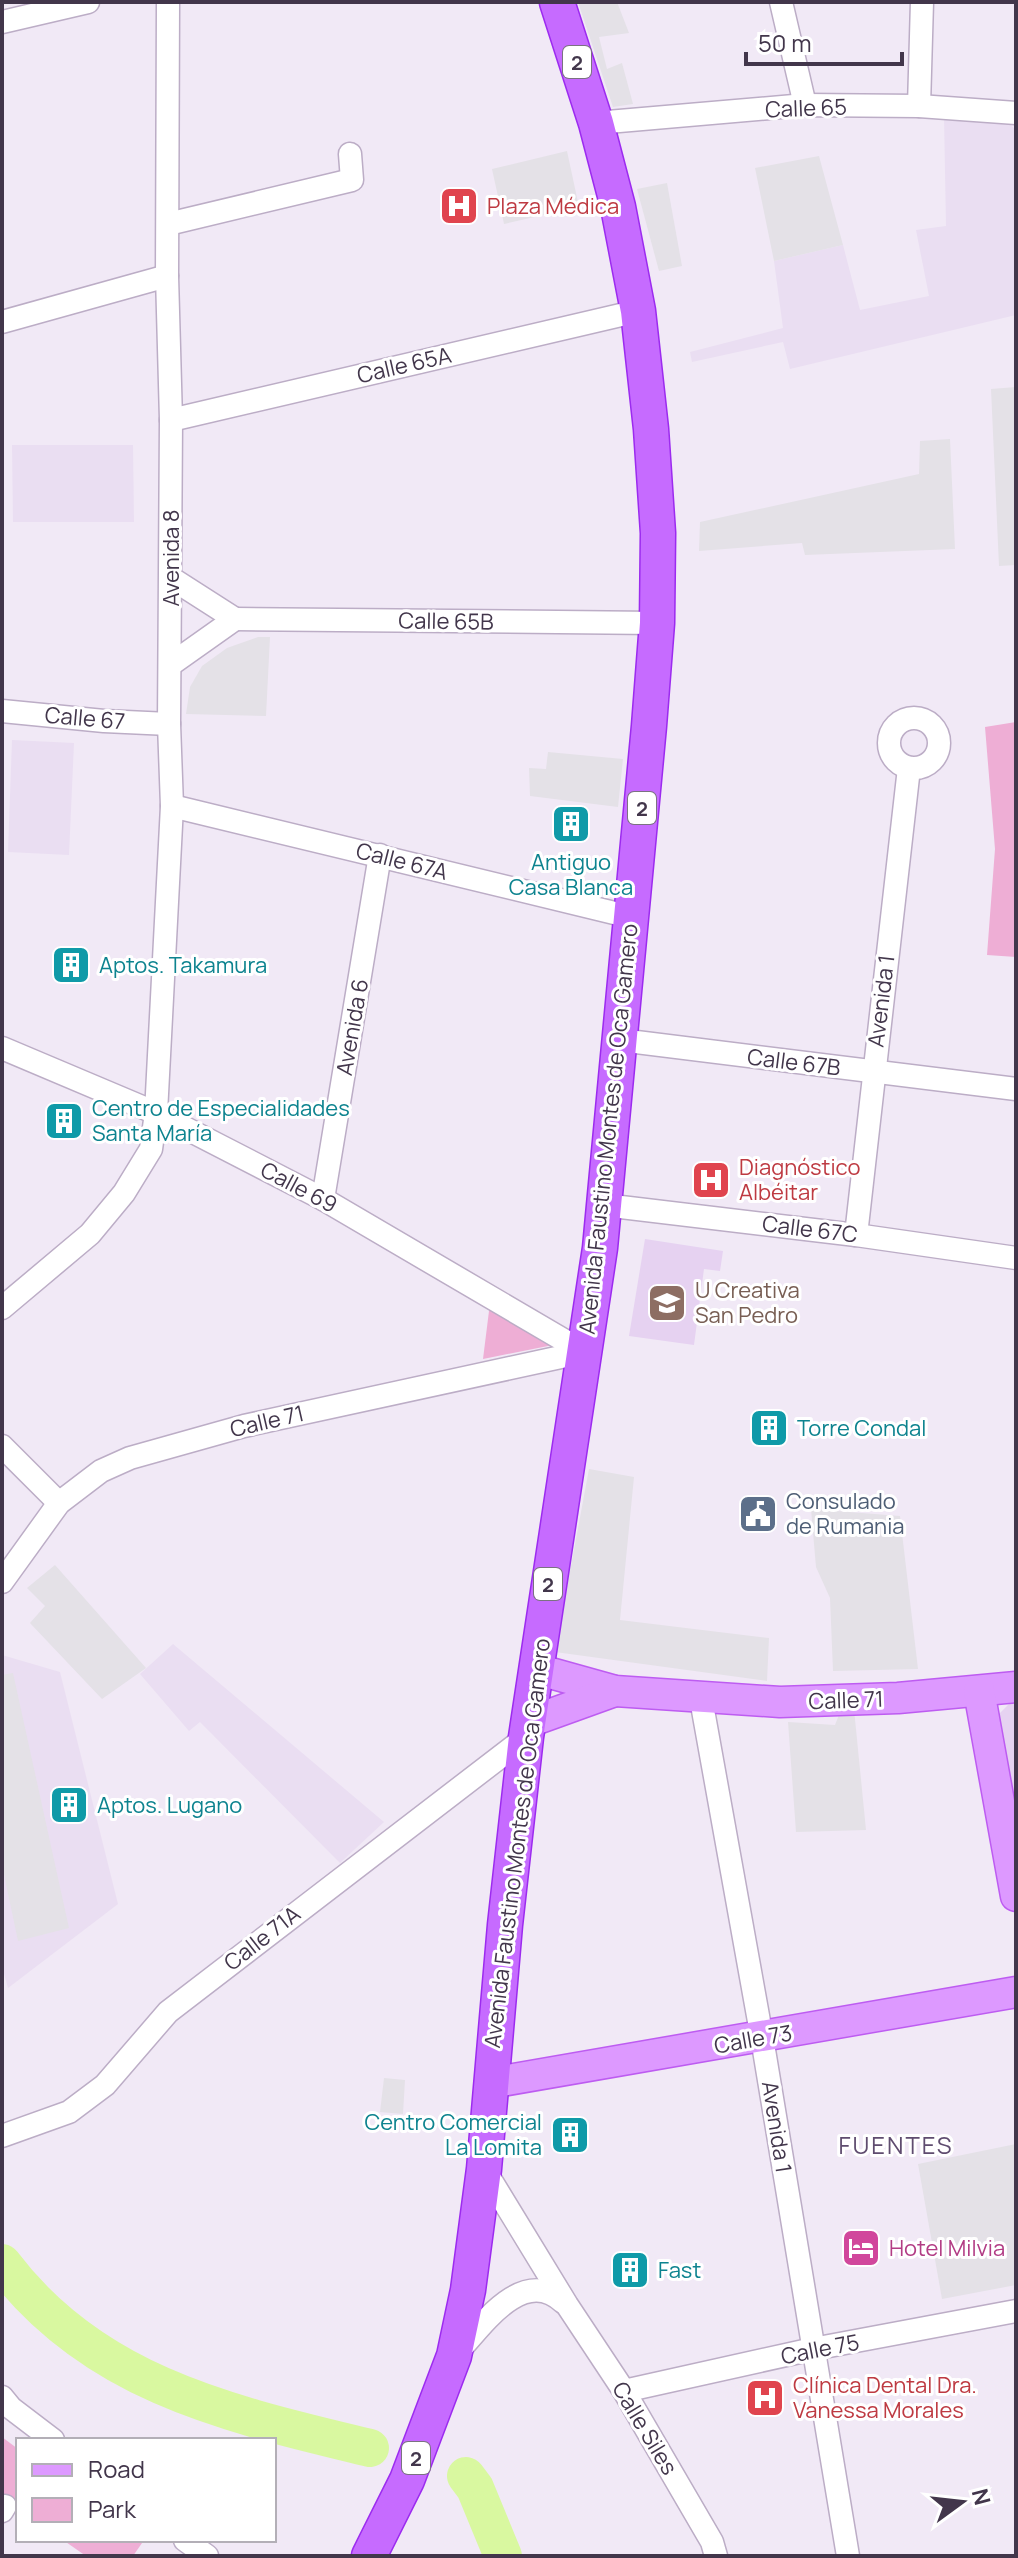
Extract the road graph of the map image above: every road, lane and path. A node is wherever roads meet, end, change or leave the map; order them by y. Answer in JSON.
{"nodes":[{"id":1,"x":88,"y":2,"type":"edge"},
{"id":2,"x":168,"y":2,"type":"edge"},
{"id":3,"x":557,"y":2,"type":"edge"},
{"id":4,"x":781,"y":2,"type":"edge"},
{"id":5,"x":922,"y":2,"type":"edge"},
{"id":6,"x":2,"y":22,"type":"edge"},
{"id":7,"x":805,"y":105,"type":"junction"},
{"id":8,"x":919,"y":106,"type":"junction"},
{"id":9,"x":1016,"y":113,"type":"edge"},
{"id":10,"x":596,"y":123,"type":"junction"},
{"id":11,"x":350,"y":154,"type":"dead end"},
{"id":12,"x":168,"y":224,"type":"junction"},
{"id":13,"x":167,"y":276,"type":"junction"},
{"id":14,"x":638,"y":311,"type":"junction"},
{"id":15,"x":2,"y":322,"type":"edge"},
{"id":16,"x":171,"y":420,"type":"junction"},
{"id":17,"x":171,"y":578,"type":"junction"},
{"id":18,"x":235,"y":619,"type":"junction"},
{"id":19,"x":657,"y":623,"type":"junction"},
{"id":20,"x":170,"y":665,"type":"junction"},
{"id":21,"x":2,"y":711,"type":"edge"},
{"id":22,"x":169,"y":724,"type":"junction"},
{"id":23,"x":909,"y":768,"type":"dead end"},
{"id":24,"x":172,"y":806,"type":"junction"},
{"id":25,"x":380,"y":855,"type":"junction"},
{"id":26,"x":631,"y":917,"type":"junction"},
{"id":27,"x":620,"y":1040,"type":"junction"},
{"id":28,"x":2,"y":1048,"type":"edge"},
{"id":29,"x":873,"y":1072,"type":"junction"},
{"id":30,"x":1016,"y":1089,"type":"edge"},
{"id":31,"x":156,"y":1113,"type":"junction"},
{"id":32,"x":323,"y":1199,"type":"junction"},
{"id":33,"x":604,"y":1205,"type":"junction"},
{"id":34,"x":856,"y":1235,"type":"junction"},
{"id":35,"x":1016,"y":1258,"type":"edge"},
{"id":36,"x":2,"y":1308,"type":"edge"},
{"id":37,"x":584,"y":1352,"type":"junction"},
{"id":38,"x":2,"y":1446,"type":"edge"},
{"id":39,"x":59,"y":1503,"type":"junction"},
{"id":40,"x":2,"y":1582,"type":"edge"},
{"id":41,"x":536,"y":1669,"type":"junction"},
{"id":42,"x":1016,"y":1687,"type":"edge"},
{"id":43,"x":615,"y":1691,"type":"junction"},
{"id":44,"x":979,"y":1691,"type":"junction"},
{"id":45,"x":701,"y":1699,"type":"junction"},
{"id":46,"x":528,"y":1730,"type":"junction"},
{"id":47,"x":1016,"y":1896,"type":"edge"},
{"id":48,"x":1016,"y":1992,"type":"edge"},
{"id":49,"x":762,"y":2038,"type":"junction"},
{"id":50,"x":490,"y":2083,"type":"junction"},
{"id":51,"x":2,"y":2136,"type":"edge"},
{"id":52,"x":484,"y":2169,"type":"junction"},
{"id":53,"x":567,"y":2305,"type":"junction"},
{"id":54,"x":1016,"y":2311,"type":"edge"},
{"id":55,"x":813,"y":2349,"type":"junction"},
{"id":56,"x":454,"y":2356,"type":"junction"},
{"id":57,"x":624,"y":2391,"type":"junction"},
{"id":58,"x":2,"y":2397,"type":"edge"},
{"id":59,"x":50,"y":2438,"type":"edge"},
{"id":60,"x":188,"y":2542,"type":"edge"},
{"id":61,"x":207,"y":2556,"type":"edge"},
{"id":62,"x":369,"y":2556,"type":"edge"},
{"id":63,"x":716,"y":2556,"type":"edge"},
{"id":64,"x":848,"y":2556,"type":"edge"}],
"edges":[{"from":1,"to":6,"type":"street"},
{"from":2,"to":12,"type":"street","name":"Avenida 8"},
{"from":3,"to":10,"type":"highway","name":"Avenida Faustino Montes de Oca Gamero","number":"2"},
{"from":4,"to":7,"type":"street"},
{"from":5,"to":8,"type":"street"},
{"from":7,"to":8,"type":"street","name":"Calle 65"},
{"from":7,"to":10,"type":"street","name":"Calle 65"},
{"from":8,"to":9,"type":"street","name":"Calle 65"},
{"from":10,"to":14,"type":"highway","name":"Avenida Faustino Montes de Oca Gamero","number":"2"},
{"from":11,"to":12,"type":"street"},
{"from":12,"to":13,"type":"street","name":"Avenida 8"},
{"from":13,"to":15,"type":"street"},
{"from":13,"to":16,"type":"street","name":"Avenida 8"},
{"from":14,"to":16,"type":"street","name":"Calle 65A"},
{"from":14,"to":19,"type":"highway","name":"Avenida Faustino Montes de Oca Gamero","number":"2"},
{"from":16,"to":17,"type":"street","name":"Avenida 8"},
{"from":17,"to":18,"type":"street"},
{"from":17,"to":20,"type":"street","name":"Avenida 8"},
{"from":18,"to":19,"type":"street","name":"Calle 65B"},
{"from":18,"to":20,"type":"street"},
{"from":19,"to":26,"type":"highway","name":"Avenida Faustino Montes de Oca Gamero","number":"2"},
{"from":20,"to":22,"type":"street","name":"Avenida 8"},
{"from":21,"to":22,"type":"street","name":"Calle 67"},
{"from":22,"to":24,"type":"street","name":"Avenida 8"},
{"from":23,"to":29,"type":"street","name":"Avenida 1"},
{"from":24,"to":25,"type":"street","name":"Calle 67A"},
{"from":24,"to":31,"type":"street","name":"Avenida 8"},
{"from":25,"to":26,"type":"street","name":"Calle 67A"},
{"from":25,"to":32,"type":"street","name":"Avenida 6"},
{"from":26,"to":27,"type":"highway","name":"Avenida Faustino Montes de Oca Gamero","number":"2"},
{"from":27,"to":29,"type":"street","name":"Calle 67B"},
{"from":27,"to":33,"type":"highway","name":"Avenida Faustino Montes de Oca Gamero","number":"2"},
{"from":28,"to":31,"type":"street","name":"Calle 69"},
{"from":29,"to":30,"type":"street","name":"Calle 67B"},
{"from":29,"to":34,"type":"street","name":"Avenida 1"},
{"from":31,"to":32,"type":"street","name":"Calle 69"},
{"from":31,"to":36,"type":"street","name":"Avenida 8"},
{"from":32,"to":37,"type":"street","name":"Calle 69"},
{"from":33,"to":34,"type":"street","name":"Calle 67C"},
{"from":33,"to":37,"type":"highway","name":"Avenida Faustino Montes de Oca Gamero","number":"2"},
{"from":34,"to":35,"type":"street","name":"Calle 67C"},
{"from":37,"to":39,"type":"street","name":"Calle 71"},
{"from":37,"to":41,"type":"highway","name":"Avenida Faustino Montes de Oca Gamero","number":"2"},
{"from":38,"to":39,"type":"street"},
{"from":39,"to":40,"type":"street","name":"Calle 71"},
{"from":41,"to":43,"type":"main road","name":"Calle 71"},
{"from":41,"to":46,"type":"highway","name":"Avenida Faustino Montes de Oca Gamero","number":"2"},
{"from":42,"to":44,"type":"main road","name":"Calle 71"},
{"from":43,"to":45,"type":"main road","name":"Calle 71"},
{"from":43,"to":46,"type":"main road"},
{"from":44,"to":45,"type":"main road","name":"Calle 71"},
{"from":44,"to":47,"type":"main road"},
{"from":45,"to":49,"type":"street","name":"Avenida 1"},
{"from":46,"to":50,"type":"highway","name":"Avenida Faustino Montes de Oca Gamero","number":"2"},
{"from":46,"to":51,"type":"street","name":"Calle 71A"},
{"from":48,"to":49,"type":"main road","name":"Calle 73"},
{"from":49,"to":50,"type":"main road","name":"Calle 73"},
{"from":49,"to":55,"type":"street","name":"Avenida 1"},
{"from":50,"to":52,"type":"highway","name":"Avenida Faustino Montes de Oca Gamero","number":"2"},
{"from":52,"to":53,"type":"street","name":"Calle Siles"},
{"from":52,"to":56,"type":"highway","name":"Avenida Faustino Montes de Oca Gamero","number":"2"},
{"from":53,"to":56,"type":"street"},
{"from":53,"to":57,"type":"street","name":"Calle Siles"},
{"from":54,"to":55,"type":"street","name":"Calle 75"},
{"from":55,"to":57,"type":"street","name":"Calle 75"},
{"from":55,"to":64,"type":"street","name":"Avenida 1"},
{"from":56,"to":62,"type":"highway","number":"2"},
{"from":57,"to":63,"type":"street","name":"Calle Siles"},
{"from":58,"to":59,"type":"street"},
{"from":60,"to":61,"type":"street"}]}
